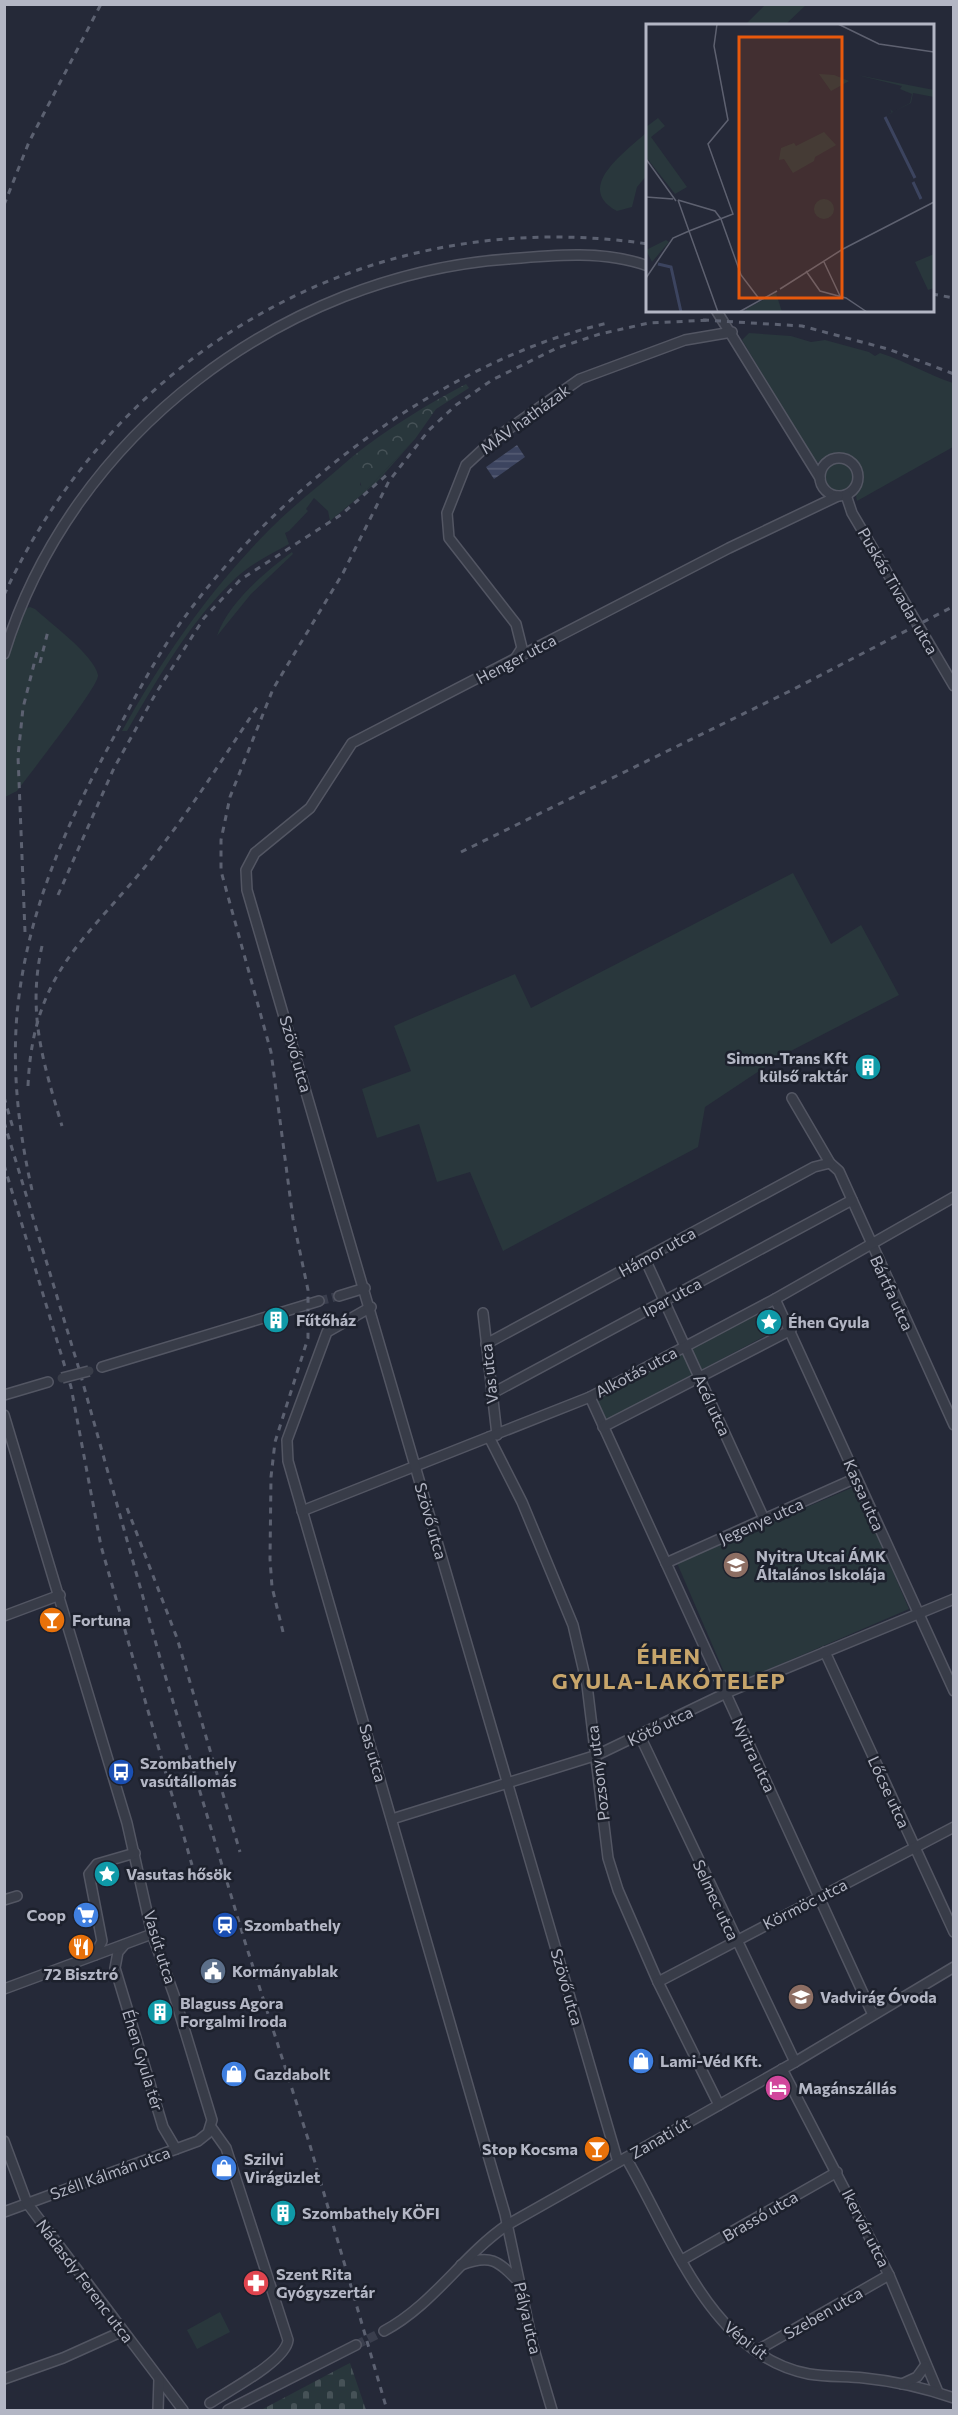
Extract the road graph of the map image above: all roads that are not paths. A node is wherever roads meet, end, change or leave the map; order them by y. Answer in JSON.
{"nodes":[{"id":1,"x":646,"y":266,"type":"edge"},
{"id":2,"x":717,"y":312,"type":"edge"},
{"id":3,"x":732,"y":332,"type":"junction"},
{"id":4,"x":820,"y":478,"type":"junction"},
{"id":5,"x":842,"y":496,"type":"junction"},
{"id":6,"x":4,"y":654,"type":"edge"},
{"id":7,"x":515,"y":660,"type":"junction"},
{"id":8,"x":954,"y":686,"type":"edge"},
{"id":9,"x":245,"y":879,"type":"joint"},
{"id":10,"x":792,"y":1098,"type":"dead end"},
{"id":11,"x":830,"y":1163,"type":"junction"},
{"id":12,"x":954,"y":1197,"type":"edge"},
{"id":13,"x":852,"y":1200,"type":"junction"},
{"id":14,"x":870,"y":1243,"type":"junction"},
{"id":15,"x":645,"y":1259,"type":"junction"},
{"id":16,"x":365,"y":1288,"type":"junction"},
{"id":17,"x":339,"y":1296,"type":"tunnel mouth"},
{"id":18,"x":775,"y":1299,"type":"junction"},
{"id":19,"x":319,"y":1301,"type":"tunnel mouth"},
{"id":20,"x":664,"y":1301,"type":"junction"},
{"id":21,"x":371,"y":1307,"type":"junction"},
{"id":22,"x":483,"y":1313,"type":"dead end"},
{"id":23,"x":791,"y":1330,"type":"junction"},
{"id":24,"x":486,"y":1344,"type":"junction"},
{"id":25,"x":685,"y":1346,"type":"junction"},
{"id":26,"x":102,"y":1367,"type":"dead end"},
{"id":27,"x":89,"y":1371,"type":"dead end"},
{"id":28,"x":699,"y":1376,"type":"junction"},
{"id":29,"x":62,"y":1378,"type":"dead end"},
{"id":30,"x":48,"y":1382,"type":"dead end"},
{"id":31,"x":491,"y":1394,"type":"junction"},
{"id":32,"x":4,"y":1395,"type":"edge"},
{"id":33,"x":590,"y":1397,"type":"junction"},
{"id":34,"x":4,"y":1415,"type":"edge"},
{"id":35,"x":954,"y":1425,"type":"edge"},
{"id":36,"x":603,"y":1427,"type":"junction"},
{"id":37,"x":493,"y":1436,"type":"junction"},
{"id":38,"x":415,"y":1465,"type":"junction"},
{"id":39,"x":856,"y":1478,"type":"junction"},
{"id":40,"x":302,"y":1511,"type":"junction"},
{"id":41,"x":765,"y":1519,"type":"junction"},
{"id":42,"x":666,"y":1563,"type":"junction"},
{"id":43,"x":60,"y":1596,"type":"junction"},
{"id":44,"x":954,"y":1599,"type":"edge"},
{"id":45,"x":918,"y":1614,"type":"junction"},
{"id":46,"x":4,"y":1616,"type":"edge"},
{"id":47,"x":825,"y":1652,"type":"junction"},
{"id":48,"x":954,"y":1691,"type":"edge"},
{"id":49,"x":726,"y":1693,"type":"junction"},
{"id":50,"x":640,"y":1736,"type":"junction"},
{"id":51,"x":597,"y":1755,"type":"junction"},
{"id":52,"x":507,"y":1784,"type":"junction"},
{"id":53,"x":392,"y":1818,"type":"junction"},
{"id":54,"x":954,"y":1827,"type":"edge"},
{"id":55,"x":915,"y":1847,"type":"junction"},
{"id":56,"x":135,"y":1853,"type":"junction"},
{"id":57,"x":17,"y":1896,"type":"dead end"},
{"id":58,"x":819,"y":1897,"type":"junction"},
{"id":59,"x":4,"y":1900,"type":"edge"},
{"id":60,"x":954,"y":1932,"type":"edge"},
{"id":61,"x":152,"y":1934,"type":"junction"},
{"id":62,"x":735,"y":1940,"type":"junction"},
{"id":63,"x":124,"y":1945,"type":"junction"},
{"id":64,"x":95,"y":1955,"type":"junction"},
{"id":65,"x":954,"y":1967,"type":"edge"},
{"id":66,"x":115,"y":1968,"type":"junction"},
{"id":67,"x":658,"y":1982,"type":"junction"},
{"id":68,"x":4,"y":1989,"type":"edge"},
{"id":69,"x":873,"y":2015,"type":"junction"},
{"id":70,"x":795,"y":2062,"type":"junction"},
{"id":71,"x":784,"y":2073,"type":"junction"},
{"id":72,"x":719,"y":2104,"type":"junction"},
{"id":73,"x":211,"y":2127,"type":"junction"},
{"id":74,"x":4,"y":2141,"type":"edge"},
{"id":75,"x":176,"y":2149,"type":"junction"},
{"id":76,"x":622,"y":2160,"type":"junction"},
{"id":77,"x":837,"y":2172,"type":"junction"},
{"id":78,"x":27,"y":2203,"type":"junction"},
{"id":79,"x":4,"y":2212,"type":"edge"},
{"id":80,"x":507,"y":2225,"type":"junction"},
{"id":81,"x":682,"y":2260,"type":"junction"},
{"id":82,"x":459,"y":2266,"type":"junction"},
{"id":83,"x":890,"y":2275,"type":"junction"},
{"id":84,"x":519,"y":2282,"type":"junction"},
{"id":85,"x":123,"y":2331,"type":"junction"},
{"id":86,"x":384,"y":2331,"type":"tunnel mouth"},
{"id":87,"x":356,"y":2345,"type":"tunnel mouth"},
{"id":88,"x":756,"y":2351,"type":"junction"},
{"id":89,"x":925,"y":2366,"type":"junction"},
{"id":90,"x":4,"y":2379,"type":"edge"},
{"id":91,"x":159,"y":2379,"type":"junction"},
{"id":92,"x":902,"y":2384,"type":"junction"},
{"id":93,"x":938,"y":2392,"type":"junction"},
{"id":94,"x":954,"y":2398,"type":"edge"},
{"id":95,"x":210,"y":2403,"type":"dead end"},
{"id":96,"x":158,"y":2410,"type":"edge"},
{"id":97,"x":183,"y":2410,"type":"edge"},
{"id":98,"x":228,"y":2410,"type":"edge"},
{"id":99,"x":552,"y":2410,"type":"edge"}],
"edges":[{"from":1,"to":6,"type":"street"},
{"from":2,"to":3,"type":"street","name":"Puskás Tivadar utca"},
{"from":3,"to":4,"type":"street","name":"Puskás Tivadar utca"},
{"from":3,"to":7,"type":"street","name":"MÁV hatházak"},
{"from":4,"to":5,"type":"street","name":"Puskás Tivadar utca"},
{"from":4,"to":5,"type":"street"},
{"from":5,"to":7,"type":"street","name":"Henger utca"},
{"from":5,"to":8,"type":"street","name":"Puskás Tivadar utca"},
{"from":7,"to":9,"type":"street","name":"Henger utca"},
{"from":9,"to":16,"type":"street","name":"Szövő utca"},
{"from":10,"to":11,"type":"street","name":"Bártfa utca"},
{"from":11,"to":13,"type":"street","name":"Bártfa utca"},
{"from":11,"to":15,"type":"street","name":"Hámor utca"},
{"from":12,"to":14,"type":"street","name":"Alkotás utca"},
{"from":13,"to":14,"type":"street","name":"Bártfa utca"},
{"from":13,"to":20,"type":"street","name":"Ipar utca"},
{"from":14,"to":18,"type":"street","name":"Alkotás utca"},
{"from":14,"to":35,"type":"street","name":"Bártfa utca"},
{"from":15,"to":20,"type":"street","name":"Acél utca"},
{"from":15,"to":24,"type":"street","name":"Hámor utca"},
{"from":16,"to":17,"type":"street"},
{"from":16,"to":21,"type":"street","name":"Szövő utca"},
{"from":18,"to":23,"type":"street","name":"Kassa utca"},
{"from":18,"to":25,"type":"street","name":"Alkotás utca"},
{"from":19,"to":26,"type":"street"},
{"from":20,"to":25,"type":"street","name":"Acél utca"},
{"from":20,"to":31,"type":"street","name":"Ipar utca"},
{"from":21,"to":38,"type":"street","name":"Szövő utca"},
{"from":21,"to":40,"type":"street","name":"Sas utca"},
{"from":22,"to":24,"type":"street","name":"Vas utca"},
{"from":23,"to":28,"type":"street","name":"Alkotás utca"},
{"from":23,"to":39,"type":"street","name":"Kassa utca"},
{"from":24,"to":31,"type":"street","name":"Vas utca"},
{"from":25,"to":28,"type":"street","name":"Acél utca"},
{"from":25,"to":33,"type":"street","name":"Alkotás utca"},
{"from":27,"to":29,"type":"street","bridge":true},
{"from":28,"to":36,"type":"street","name":"Alkotás utca"},
{"from":28,"to":41,"type":"street","name":"Acél utca"},
{"from":30,"to":32,"type":"street"},
{"from":31,"to":37,"type":"street","name":"Vas utca"},
{"from":33,"to":36,"type":"street","name":"Nyitra utca"},
{"from":33,"to":37,"type":"street","name":"Alkotás utca"},
{"from":34,"to":43,"type":"street","name":"Vasút utca"},
{"from":36,"to":42,"type":"street","name":"Nyitra utca"},
{"from":37,"to":38,"type":"street","name":"Alkotás utca"},
{"from":37,"to":51,"type":"street","name":"Pozsony utca"},
{"from":38,"to":40,"type":"street","name":"Alkotás utca"},
{"from":38,"to":52,"type":"street","name":"Szövő utca"},
{"from":39,"to":41,"type":"street","name":"Jegenye utca"},
{"from":39,"to":45,"type":"street","name":"Kassa utca"},
{"from":40,"to":53,"type":"street","name":"Sas utca"},
{"from":41,"to":42,"type":"street","name":"Jegenye utca"},
{"from":42,"to":49,"type":"street","name":"Nyitra utca"},
{"from":43,"to":46,"type":"street"},
{"from":43,"to":56,"type":"street","name":"Vasút utca"},
{"from":44,"to":45,"type":"street","name":"Kötő utca"},
{"from":45,"to":47,"type":"street","name":"Kötő utca"},
{"from":45,"to":48,"type":"street","name":"Kassa utca"},
{"from":47,"to":49,"type":"street","name":"Kötő utca"},
{"from":47,"to":55,"type":"street","name":"Lőcse utca"},
{"from":49,"to":50,"type":"street","name":"Kötő utca"},
{"from":49,"to":58,"type":"street","name":"Nyitra utca"},
{"from":50,"to":51,"type":"street","name":"Kötő utca"},
{"from":50,"to":62,"type":"street","name":"Selmec utca"},
{"from":51,"to":52,"type":"street","name":"Kötő utca"},
{"from":51,"to":67,"type":"street","name":"Pozsony utca"},
{"from":52,"to":53,"type":"street","name":"Kötő utca"},
{"from":52,"to":76,"type":"street","name":"Szövő utca"},
{"from":53,"to":80,"type":"street","name":"Sas utca"},
{"from":54,"to":55,"type":"street","name":"Körmöc utca"},
{"from":55,"to":58,"type":"street","name":"Körmöc utca"},
{"from":55,"to":60,"type":"street","name":"Lőcse utca"},
{"from":56,"to":61,"type":"street","name":"Vasút utca"},
{"from":56,"to":64,"type":"street"},
{"from":57,"to":59,"type":"street"},
{"from":58,"to":62,"type":"street","name":"Körmöc utca"},
{"from":58,"to":69,"type":"street","name":"Nyitra utca"},
{"from":61,"to":63,"type":"street"},
{"from":61,"to":73,"type":"street","name":"Vasút utca"},
{"from":62,"to":67,"type":"street","name":"Körmöc utca"},
{"from":62,"to":70,"type":"street","name":"Selmec utca"},
{"from":63,"to":64,"type":"street"},
{"from":63,"to":66,"type":"street"},
{"from":64,"to":66,"type":"street"},
{"from":64,"to":68,"type":"street"},
{"from":65,"to":69,"type":"street","name":"Zanati út"},
{"from":66,"to":75,"type":"street","name":"Éhen Gyula tér"},
{"from":67,"to":72,"type":"street","name":"Pozsony utca"},
{"from":69,"to":70,"type":"street","name":"Zanati út"},
{"from":70,"to":71,"type":"street","name":"Zanati út"},
{"from":71,"to":72,"type":"street","name":"Zanati út"},
{"from":71,"to":77,"type":"street","name":"Ikervár utca"},
{"from":72,"to":76,"type":"street","name":"Zanati út"},
{"from":73,"to":75,"type":"street","name":"Széll Kálmán utca"},
{"from":73,"to":95,"type":"street","name":"Vasút utca"},
{"from":74,"to":78,"type":"street","name":"Nádasdy Ferenc utca"},
{"from":75,"to":78,"type":"street","name":"Széll Kálmán utca"},
{"from":76,"to":80,"type":"street","name":"Zanati út"},
{"from":76,"to":81,"type":"street","name":"Vépi út"},
{"from":77,"to":81,"type":"street","name":"Brassó utca"},
{"from":77,"to":83,"type":"street","name":"Ikervár utca"},
{"from":78,"to":79,"type":"street","name":"Széll Kálmán utca"},
{"from":78,"to":85,"type":"street","name":"Nádasdy Ferenc utca"},
{"from":80,"to":82,"type":"street","name":"Zanati út"},
{"from":80,"to":84,"type":"street","name":"Pálya utca"},
{"from":81,"to":88,"type":"street","name":"Vépi út"},
{"from":82,"to":84,"type":"street"},
{"from":82,"to":86,"type":"street","name":"Zanati út"},
{"from":83,"to":88,"type":"street","name":"Szeben utca"},
{"from":83,"to":89,"type":"street","name":"Ikervár utca"},
{"from":84,"to":99,"type":"street","name":"Pálya utca"},
{"from":85,"to":90,"type":"street"},
{"from":85,"to":91,"type":"street","name":"Nádasdy Ferenc utca"},
{"from":87,"to":98,"type":"street"},
{"from":88,"to":92,"type":"street","name":"Vépi út"},
{"from":89,"to":92,"type":"street"},
{"from":89,"to":93,"type":"street","name":"Ikervár utca"},
{"from":91,"to":96,"type":"street"},
{"from":91,"to":97,"type":"street","name":"Nádasdy Ferenc utca"},
{"from":92,"to":93,"type":"street","name":"Vépi út"},
{"from":93,"to":94,"type":"street","name":"Vépi út"}]}
